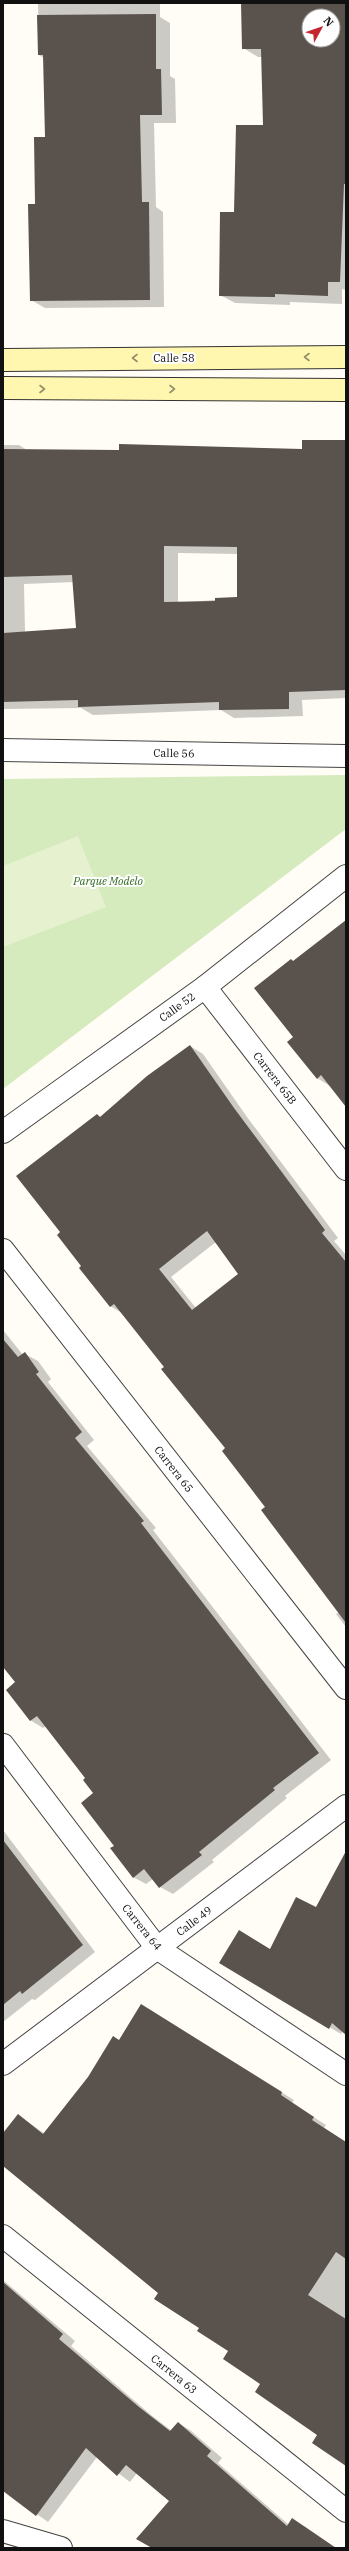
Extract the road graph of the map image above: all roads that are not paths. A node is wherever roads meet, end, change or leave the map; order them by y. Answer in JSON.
{"nodes":[{"id":1,"x":346,"y":357,"type":"edge"},
{"id":2,"x":3,"y":360,"type":"edge"},
{"id":3,"x":3,"y":388,"type":"edge"},
{"id":4,"x":346,"y":390,"type":"edge"},
{"id":5,"x":3,"y":750,"type":"edge"},
{"id":6,"x":346,"y":756,"type":"edge"},
{"id":7,"x":346,"y":876,"type":"edge"},
{"id":8,"x":205,"y":987,"type":"junction"},
{"id":9,"x":3,"y":1132,"type":"edge"},
{"id":10,"x":346,"y":1169,"type":"edge"},
{"id":11,"x":3,"y":1250,"type":"edge"},
{"id":12,"x":346,"y":1688,"type":"edge"},
{"id":13,"x":3,"y":1745,"type":"edge"},
{"id":14,"x":346,"y":1806,"type":"edge"},
{"id":15,"x":157,"y":1948,"type":"junction"},
{"id":16,"x":3,"y":2064,"type":"edge"},
{"id":17,"x":346,"y":2074,"type":"edge"},
{"id":18,"x":3,"y":2236,"type":"edge"},
{"id":19,"x":346,"y":2511,"type":"edge"},
{"id":20,"x":3,"y":2531,"type":"edge"},
{"id":21,"x":61,"y":2548,"type":"edge"}],
"edges":[{"from":1,"to":2,"type":"street","name":"Calle 58","one_way":true},
{"from":3,"to":4,"type":"street","one_way":true},
{"from":5,"to":6,"type":"street","name":"Calle 56"},
{"from":7,"to":8,"type":"street","name":"Calle 52"},
{"from":8,"to":9,"type":"street","name":"Calle 52"},
{"from":8,"to":10,"type":"street","name":"Carrera 65B"},
{"from":11,"to":12,"type":"street","name":"Carrera 65"},
{"from":13,"to":15,"type":"street","name":"Carrera 64"},
{"from":14,"to":15,"type":"street","name":"Calle 49"},
{"from":15,"to":16,"type":"street","name":"Calle 49"},
{"from":15,"to":17,"type":"street","name":"Carrera 64"},
{"from":18,"to":19,"type":"street","name":"Carrera 63"},
{"from":20,"to":21,"type":"street"}]}
